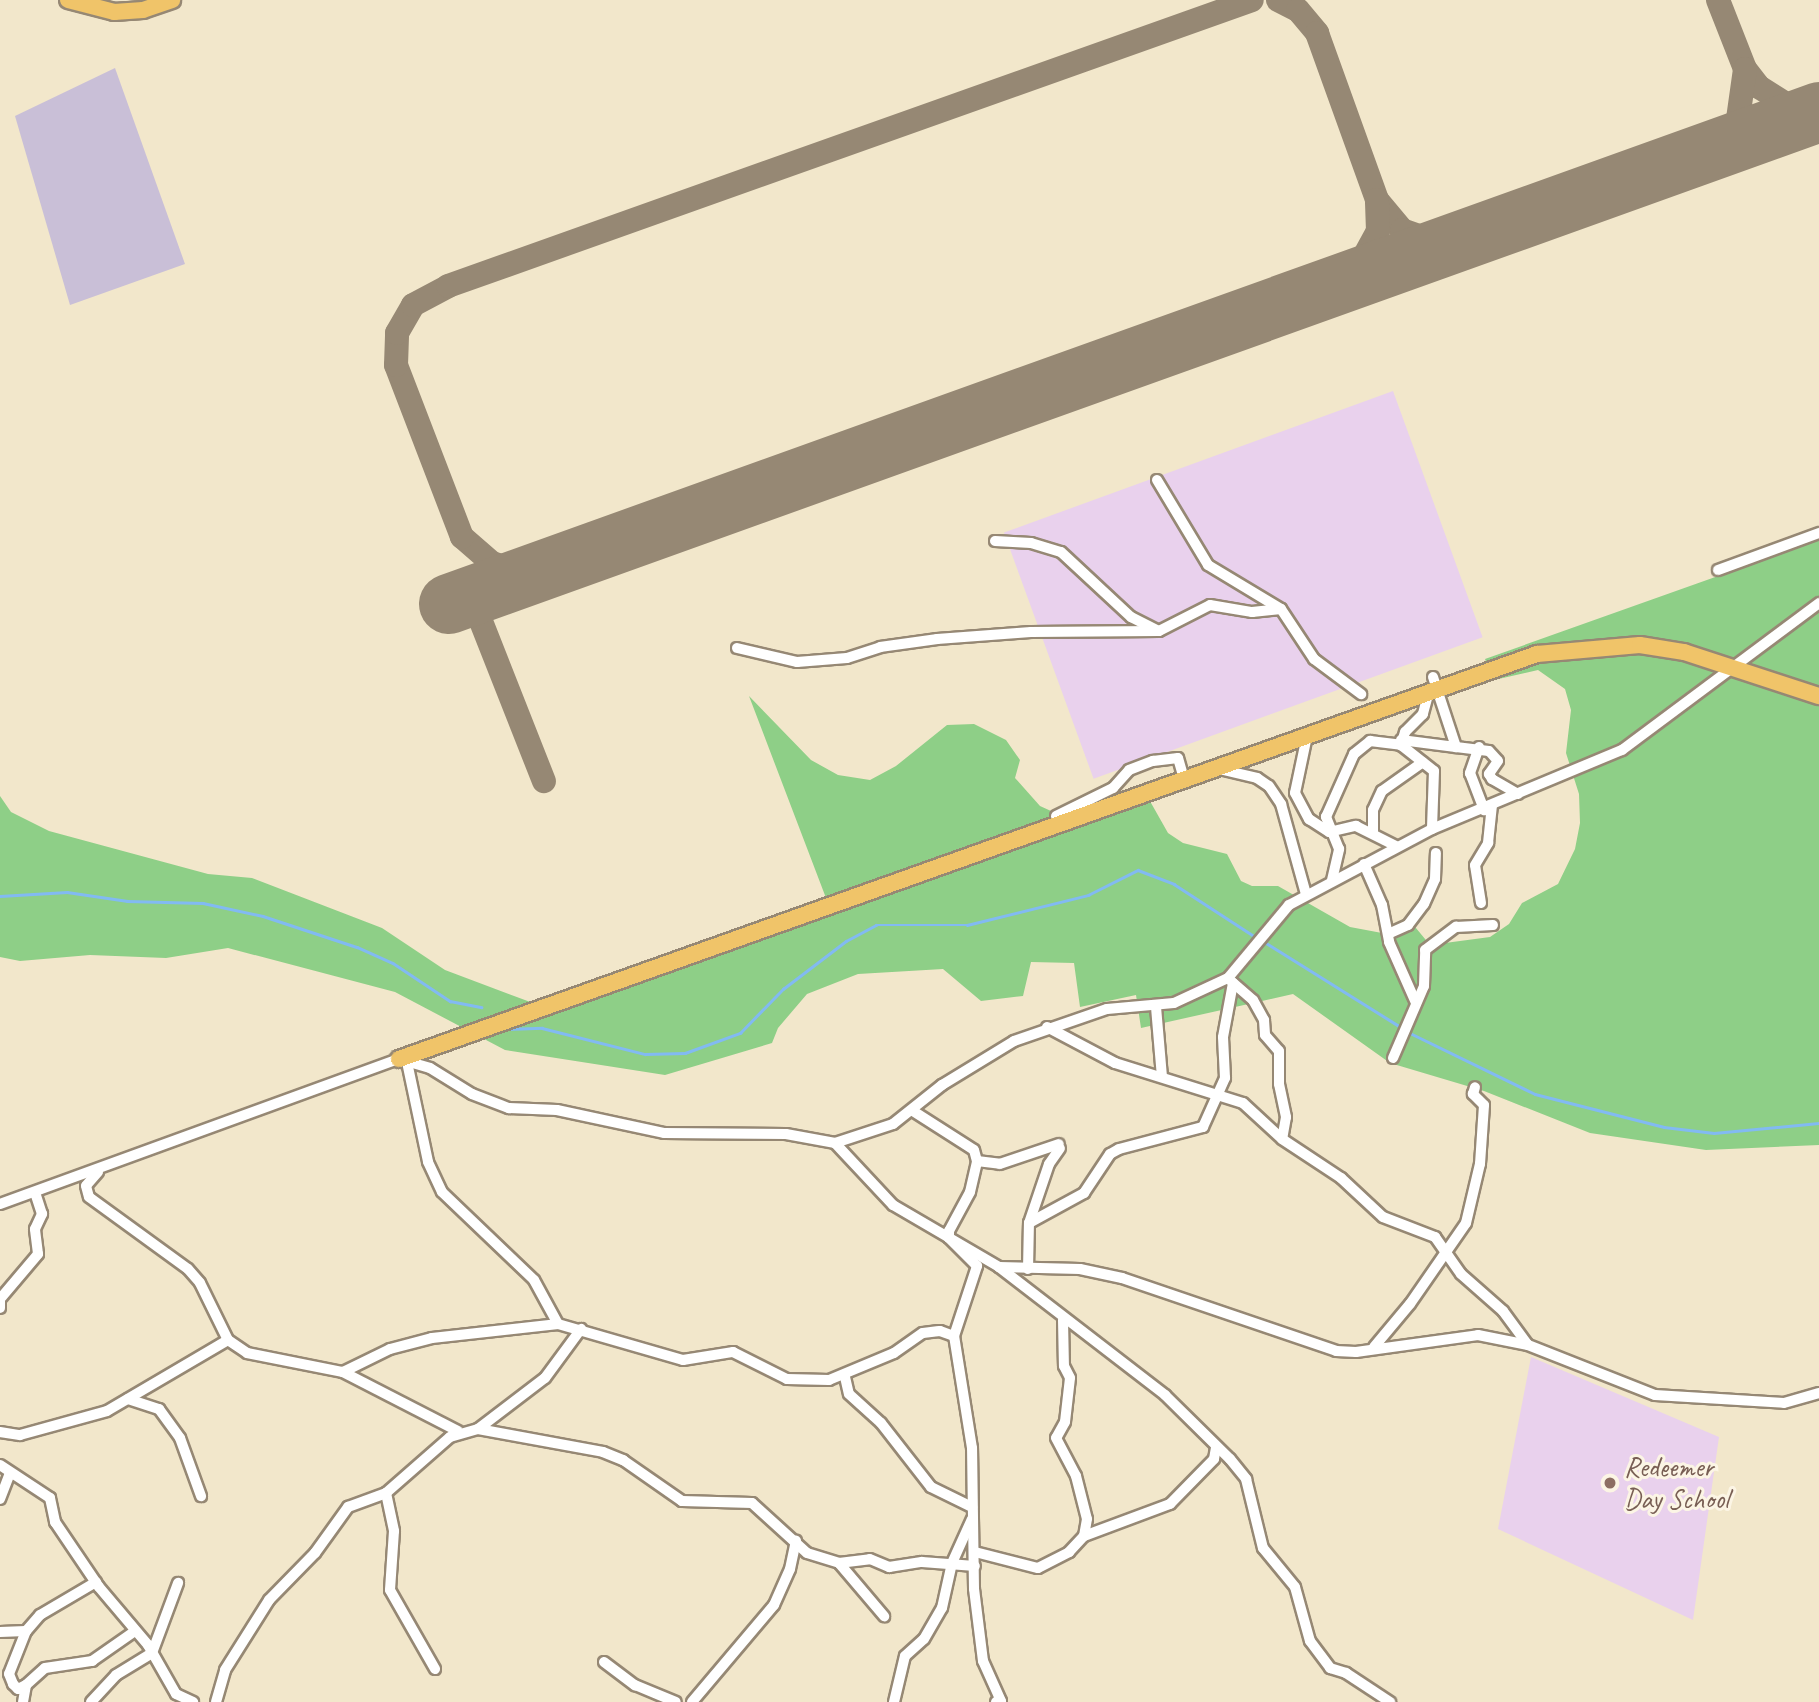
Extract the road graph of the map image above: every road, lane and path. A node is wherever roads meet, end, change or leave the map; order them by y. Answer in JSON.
{"nodes":[{"id":1,"x":68,"y":0,"type":"edge"},
{"id":2,"x":172,"y":0,"type":"edge"},
{"id":3,"x":1157,"y":480,"type":"dead end"},
{"id":4,"x":1819,"y":533,"type":"edge"},
{"id":5,"x":995,"y":541,"type":"dead end"},
{"id":6,"x":1718,"y":570,"type":"dead end"},
{"id":7,"x":1819,"y":603,"type":"edge"},
{"id":8,"x":1281,"y":609,"type":"junction"},
{"id":9,"x":1159,"y":631,"type":"junction"},
{"id":10,"x":737,"y":648,"type":"dead end"},
{"id":11,"x":1732,"y":666,"type":"junction"},
{"id":12,"x":1433,"y":688,"type":"junction"},
{"id":13,"x":1361,"y":694,"type":"dead end"},
{"id":14,"x":1819,"y":696,"type":"edge"},
{"id":15,"x":1307,"y":736,"type":"junction"},
{"id":16,"x":1401,"y":743,"type":"junction"},
{"id":17,"x":1456,"y":747,"type":"junction"},
{"id":18,"x":1479,"y":747,"type":"junction"},
{"id":19,"x":1423,"y":762,"type":"junction"},
{"id":20,"x":1215,"y":768,"type":"junction"},
{"id":21,"x":1182,"y":772,"type":"dead end"},
{"id":22,"x":1518,"y":794,"type":"junction"},
{"id":23,"x":1488,"y":808,"type":"junction"},
{"id":24,"x":1056,"y":816,"type":"dead end"},
{"id":25,"x":1432,"y":829,"type":"junction"},
{"id":26,"x":1329,"y":832,"type":"junction"},
{"id":27,"x":1373,"y":833,"type":"junction"},
{"id":28,"x":1396,"y":846,"type":"junction"},
{"id":29,"x":1436,"y":853,"type":"dead end"},
{"id":30,"x":1364,"y":864,"type":"junction"},
{"id":31,"x":1332,"y":880,"type":"junction"},
{"id":32,"x":1306,"y":894,"type":"junction"},
{"id":33,"x":1481,"y":904,"type":"dead end"},
{"id":34,"x":1493,"y":925,"type":"dead end"},
{"id":35,"x":1388,"y":934,"type":"junction"},
{"id":36,"x":1231,"y":980,"type":"junction"},
{"id":37,"x":1416,"y":1003,"type":"junction"},
{"id":38,"x":1156,"y":1007,"type":"junction"},
{"id":39,"x":1047,"y":1027,"type":"junction"},
{"id":40,"x":1393,"y":1058,"type":"dead end"},
{"id":41,"x":403,"y":1060,"type":"junction"},
{"id":42,"x":1162,"y":1077,"type":"junction"},
{"id":43,"x":1475,"y":1087,"type":"dead end"},
{"id":44,"x":1219,"y":1094,"type":"junction"},
{"id":45,"x":912,"y":1111,"type":"junction"},
{"id":46,"x":1282,"y":1139,"type":"junction"},
{"id":47,"x":835,"y":1143,"type":"junction"},
{"id":48,"x":977,"y":1161,"type":"junction"},
{"id":49,"x":101,"y":1169,"type":"junction"},
{"id":50,"x":35,"y":1192,"type":"junction"},
{"id":51,"x":0,"y":1205,"type":"edge"},
{"id":52,"x":1029,"y":1223,"type":"junction"},
{"id":53,"x":949,"y":1238,"type":"junction"},
{"id":54,"x":1445,"y":1254,"type":"junction"},
{"id":55,"x":999,"y":1267,"type":"junction"},
{"id":56,"x":1028,"y":1269,"type":"junction"},
{"id":57,"x":0,"y":1308,"type":"edge"},
{"id":58,"x":1063,"y":1320,"type":"junction"},
{"id":59,"x":558,"y":1324,"type":"junction"},
{"id":60,"x":581,"y":1329,"type":"junction"},
{"id":61,"x":954,"y":1336,"type":"junction"},
{"id":62,"x":228,"y":1340,"type":"junction"},
{"id":63,"x":1528,"y":1345,"type":"junction"},
{"id":64,"x":1370,"y":1349,"type":"junction"},
{"id":65,"x":343,"y":1372,"type":"junction"},
{"id":66,"x":845,"y":1377,"type":"junction"},
{"id":67,"x":1819,"y":1393,"type":"edge"},
{"id":68,"x":128,"y":1399,"type":"junction"},
{"id":69,"x":478,"y":1429,"type":"junction"},
{"id":70,"x":0,"y":1432,"type":"edge"},
{"id":71,"x":458,"y":1432,"type":"junction"},
{"id":72,"x":1216,"y":1448,"type":"junction"},
{"id":73,"x":0,"y":1465,"type":"edge"},
{"id":74,"x":10,"y":1473,"type":"junction"},
{"id":75,"x":386,"y":1493,"type":"junction"},
{"id":76,"x":201,"y":1496,"type":"dead end"},
{"id":77,"x":0,"y":1499,"type":"edge"},
{"id":78,"x":972,"y":1507,"type":"junction"},
{"id":79,"x":973,"y":1518,"type":"junction"},
{"id":80,"x":1084,"y":1536,"type":"junction"},
{"id":81,"x":796,"y":1541,"type":"junction"},
{"id":82,"x":975,"y":1552,"type":"junction"},
{"id":83,"x":839,"y":1563,"type":"junction"},
{"id":84,"x":952,"y":1563,"type":"junction"},
{"id":85,"x":975,"y":1566,"type":"junction"},
{"id":86,"x":96,"y":1582,"type":"junction"},
{"id":87,"x":178,"y":1583,"type":"dead end"},
{"id":88,"x":884,"y":1616,"type":"dead end"},
{"id":89,"x":26,"y":1630,"type":"junction"},
{"id":90,"x":135,"y":1631,"type":"junction"},
{"id":91,"x":0,"y":1632,"type":"edge"},
{"id":92,"x":152,"y":1653,"type":"junction"},
{"id":93,"x":604,"y":1662,"type":"dead end"},
{"id":94,"x":435,"y":1669,"type":"dead end"},
{"id":95,"x":26,"y":1685,"type":"junction"},
{"id":96,"x":23,"y":1702,"type":"edge"},
{"id":97,"x":91,"y":1702,"type":"edge"},
{"id":98,"x":193,"y":1702,"type":"edge"},
{"id":99,"x":216,"y":1702,"type":"edge"},
{"id":100,"x":676,"y":1702,"type":"edge"},
{"id":101,"x":692,"y":1702,"type":"edge"},
{"id":102,"x":894,"y":1702,"type":"edge"},
{"id":103,"x":996,"y":1702,"type":"edge"},
{"id":104,"x":1390,"y":1702,"type":"edge"}],
"edges":[{"from":1,"to":2,"type":"main road"},
{"from":3,"to":8,"type":"street"},
{"from":4,"to":6,"type":"street"},
{"from":5,"to":9,"type":"street"},
{"from":7,"to":11,"type":"street"},
{"from":8,"to":9,"type":"street"},
{"from":8,"to":13,"type":"street"},
{"from":9,"to":10,"type":"street"},
{"from":11,"to":12,"type":"main road"},
{"from":11,"to":14,"type":"main road"},
{"from":11,"to":22,"type":"street"},
{"from":12,"to":15,"type":"main road"},
{"from":12,"to":16,"type":"street"},
{"from":12,"to":17,"type":"street"},
{"from":15,"to":20,"type":"main road"},
{"from":15,"to":26,"type":"street"},
{"from":16,"to":17,"type":"street"},
{"from":16,"to":19,"type":"street"},
{"from":16,"to":26,"type":"street"},
{"from":17,"to":18,"type":"street"},
{"from":18,"to":22,"type":"street"},
{"from":18,"to":23,"type":"street"},
{"from":19,"to":25,"type":"street"},
{"from":19,"to":27,"type":"street"},
{"from":20,"to":32,"type":"street"},
{"from":20,"to":41,"type":"main road"},
{"from":21,"to":24,"type":"street"},
{"from":22,"to":23,"type":"street"},
{"from":23,"to":25,"type":"street"},
{"from":23,"to":33,"type":"street"},
{"from":25,"to":28,"type":"street"},
{"from":26,"to":27,"type":"street"},
{"from":26,"to":31,"type":"street"},
{"from":27,"to":28,"type":"street"},
{"from":28,"to":30,"type":"street"},
{"from":29,"to":35,"type":"street"},
{"from":30,"to":31,"type":"street"},
{"from":30,"to":35,"type":"street"},
{"from":31,"to":32,"type":"street"},
{"from":32,"to":36,"type":"street"},
{"from":34,"to":37,"type":"street"},
{"from":35,"to":37,"type":"street"},
{"from":36,"to":38,"type":"street"},
{"from":36,"to":44,"type":"street"},
{"from":36,"to":46,"type":"street"},
{"from":37,"to":40,"type":"street"},
{"from":38,"to":39,"type":"street"},
{"from":38,"to":42,"type":"street"},
{"from":39,"to":42,"type":"street"},
{"from":39,"to":45,"type":"street"},
{"from":41,"to":47,"type":"street"},
{"from":41,"to":49,"type":"street"},
{"from":41,"to":59,"type":"street"},
{"from":42,"to":44,"type":"street"},
{"from":43,"to":54,"type":"street"},
{"from":44,"to":46,"type":"street"},
{"from":44,"to":52,"type":"street"},
{"from":45,"to":47,"type":"street"},
{"from":45,"to":48,"type":"street"},
{"from":46,"to":54,"type":"street"},
{"from":47,"to":53,"type":"street"},
{"from":48,"to":52,"type":"street"},
{"from":48,"to":53,"type":"street"},
{"from":49,"to":50,"type":"street"},
{"from":49,"to":62,"type":"street"},
{"from":50,"to":51,"type":"street"},
{"from":50,"to":57,"type":"street"},
{"from":52,"to":56,"type":"street"},
{"from":53,"to":55,"type":"street"},
{"from":53,"to":61,"type":"street"},
{"from":54,"to":63,"type":"street"},
{"from":54,"to":64,"type":"street"},
{"from":55,"to":56,"type":"street"},
{"from":55,"to":58,"type":"street"},
{"from":56,"to":64,"type":"street"},
{"from":58,"to":72,"type":"street"},
{"from":58,"to":80,"type":"street"},
{"from":59,"to":60,"type":"street"},
{"from":59,"to":65,"type":"street"},
{"from":60,"to":66,"type":"street"},
{"from":60,"to":69,"type":"street"},
{"from":61,"to":66,"type":"street"},
{"from":61,"to":78,"type":"street"},
{"from":62,"to":65,"type":"street"},
{"from":62,"to":68,"type":"street"},
{"from":63,"to":64,"type":"street"},
{"from":63,"to":67,"type":"street"},
{"from":65,"to":71,"type":"street"},
{"from":66,"to":78,"type":"street"},
{"from":68,"to":70,"type":"street"},
{"from":68,"to":76,"type":"street"},
{"from":69,"to":71,"type":"street"},
{"from":69,"to":81,"type":"street"},
{"from":71,"to":75,"type":"street"},
{"from":72,"to":80,"type":"street"},
{"from":72,"to":104,"type":"street"},
{"from":73,"to":74,"type":"street"},
{"from":74,"to":77,"type":"street"},
{"from":74,"to":86,"type":"street"},
{"from":75,"to":94,"type":"street"},
{"from":75,"to":99,"type":"street"},
{"from":78,"to":79,"type":"street"},
{"from":79,"to":82,"type":"street"},
{"from":79,"to":84,"type":"street"},
{"from":80,"to":82,"type":"street"},
{"from":81,"to":83,"type":"street"},
{"from":81,"to":101,"type":"street"},
{"from":82,"to":85,"type":"street"},
{"from":83,"to":84,"type":"street"},
{"from":83,"to":88,"type":"street"},
{"from":84,"to":85,"type":"street"},
{"from":84,"to":102,"type":"street"},
{"from":85,"to":103,"type":"street"},
{"from":86,"to":89,"type":"street"},
{"from":86,"to":90,"type":"street"},
{"from":87,"to":92,"type":"street"},
{"from":89,"to":91,"type":"street"},
{"from":89,"to":95,"type":"street"},
{"from":90,"to":92,"type":"street"},
{"from":90,"to":95,"type":"street"},
{"from":92,"to":97,"type":"street"},
{"from":92,"to":98,"type":"street"},
{"from":93,"to":100,"type":"street"},
{"from":95,"to":96,"type":"street"}]}
